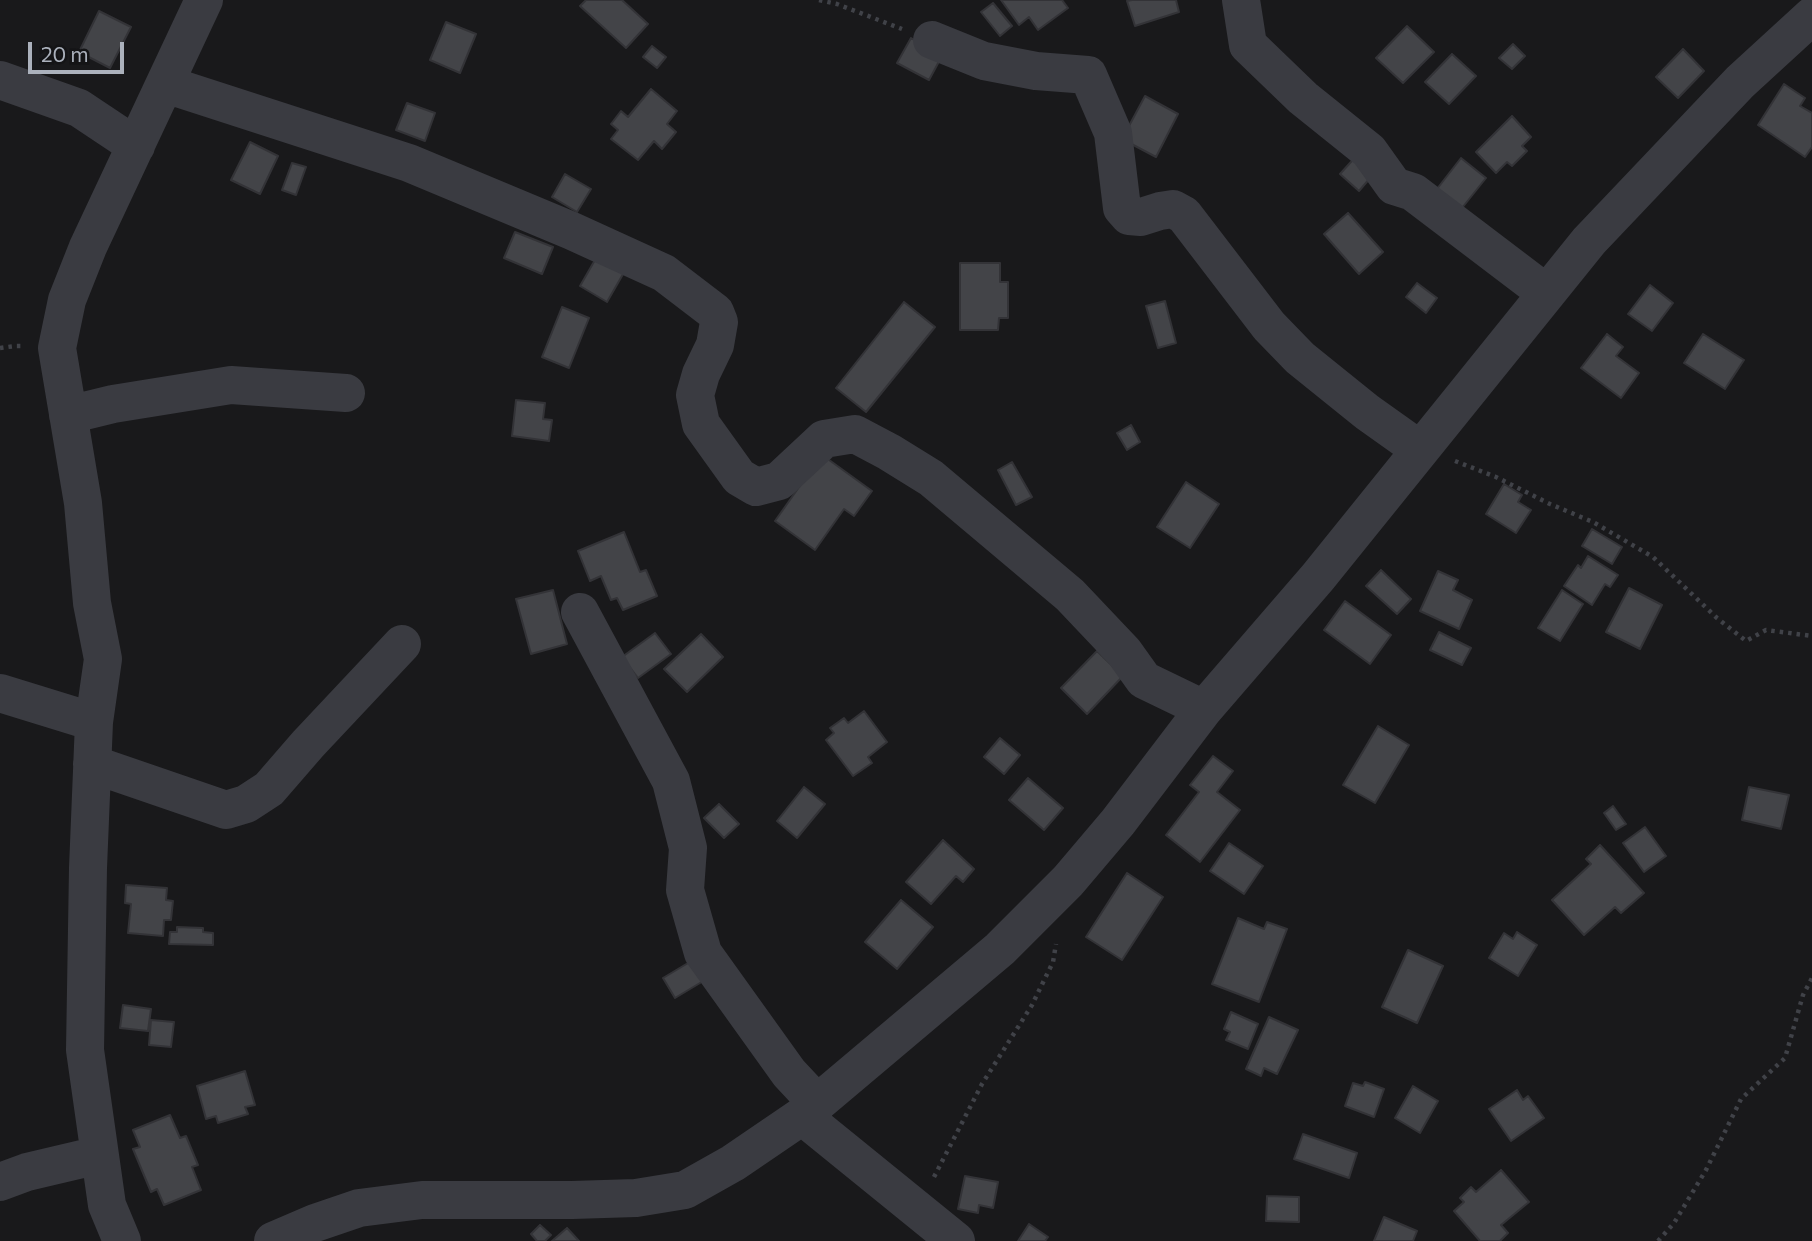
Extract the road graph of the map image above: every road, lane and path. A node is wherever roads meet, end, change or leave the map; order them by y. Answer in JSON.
{"nodes":[{"id":1,"x":204,"y":0,"type":"edge"},
{"id":2,"x":820,"y":0,"type":"edge"},
{"id":3,"x":1241,"y":0,"type":"edge"},
{"id":4,"x":1812,"y":16,"type":"edge"},
{"id":5,"x":932,"y":40,"type":"joint"},
{"id":6,"x":0,"y":79,"type":"edge"},
{"id":7,"x":164,"y":84,"type":"junction"},
{"id":8,"x":136,"y":146,"type":"junction"},
{"id":9,"x":1546,"y":293,"type":"junction"},
{"id":10,"x":346,"y":393,"type":"dead end"},
{"id":11,"x":68,"y":415,"type":"junction"},
{"id":12,"x":1419,"y":449,"type":"junction"},
{"id":13,"x":580,"y":612,"type":"dead end"},
{"id":14,"x":1812,"y":636,"type":"edge"},
{"id":15,"x":402,"y":643,"type":"dead end"},
{"id":16,"x":0,"y":693,"type":"edge"},
{"id":17,"x":1205,"y":709,"type":"junction"},
{"id":18,"x":94,"y":722,"type":"junction"},
{"id":19,"x":92,"y":764,"type":"junction"},
{"id":20,"x":1058,"y":935,"type":"dead end"},
{"id":21,"x":1812,"y":978,"type":"edge"},
{"id":22,"x":809,"y":1110,"type":"junction"},
{"id":23,"x":99,"y":1155,"type":"junction"},
{"id":24,"x":0,"y":1182,"type":"edge"},
{"id":25,"x":924,"y":1216,"type":"junction"},
{"id":26,"x":122,"y":1241,"type":"edge"},
{"id":27,"x":274,"y":1241,"type":"edge"},
{"id":28,"x":956,"y":1241,"type":"edge"},
{"id":29,"x":1658,"y":1241,"type":"edge"}],
"edges":[{"from":1,"to":7,"type":"street"},
{"from":2,"to":5,"type":"path"},
{"from":3,"to":9,"type":"street"},
{"from":4,"to":9,"type":"street"},
{"from":5,"to":12,"type":"street"},
{"from":6,"to":8,"type":"street"},
{"from":7,"to":8,"type":"street"},
{"from":7,"to":17,"type":"street"},
{"from":8,"to":11,"type":"street"},
{"from":9,"to":12,"type":"street"},
{"from":10,"to":11,"type":"street"},
{"from":11,"to":18,"type":"street"},
{"from":12,"to":14,"type":"path"},
{"from":12,"to":17,"type":"street"},
{"from":13,"to":22,"type":"street"},
{"from":15,"to":19,"type":"street"},
{"from":16,"to":18,"type":"street"},
{"from":17,"to":22,"type":"street"},
{"from":18,"to":19,"type":"street"},
{"from":19,"to":23,"type":"street"},
{"from":20,"to":25,"type":"path"},
{"from":21,"to":29,"type":"path"},
{"from":22,"to":25,"type":"street"},
{"from":22,"to":27,"type":"street"},
{"from":23,"to":24,"type":"street"},
{"from":23,"to":26,"type":"street"},
{"from":25,"to":28,"type":"street"}]}
